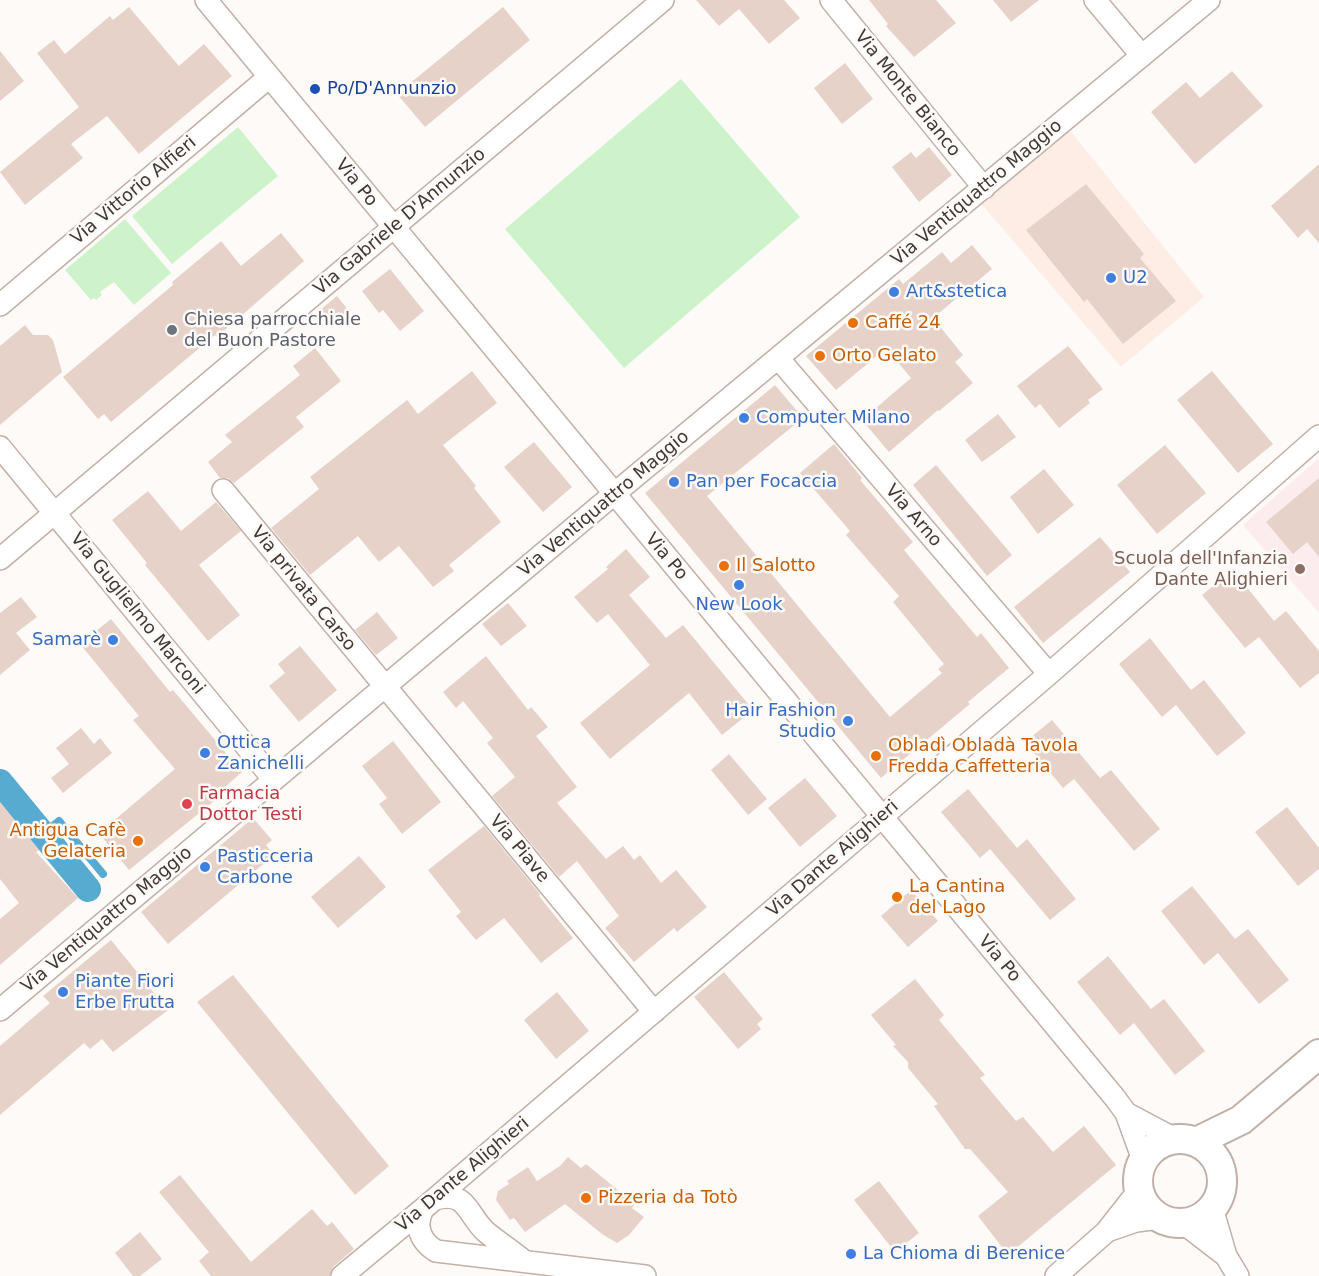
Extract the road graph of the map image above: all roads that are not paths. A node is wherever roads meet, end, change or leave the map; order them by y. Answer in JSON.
{"nodes":[{"id":1,"x":206,"y":0,"type":"edge"},
{"id":2,"x":663,"y":0,"type":"edge"},
{"id":3,"x":831,"y":0,"type":"edge"},
{"id":4,"x":1095,"y":0,"type":"edge"},
{"id":5,"x":1209,"y":0,"type":"edge"},
{"id":6,"x":1142,"y":56,"type":"junction"},
{"id":7,"x":269,"y":77,"type":"junction"},
{"id":8,"x":984,"y":188,"type":"junction"},
{"id":9,"x":393,"y":228,"type":"junction"},
{"id":10,"x":0,"y":305,"type":"edge"},
{"id":11,"x":778,"y":358,"type":"junction"},
{"id":12,"x":1319,"y":436,"type":"edge"},
{"id":13,"x":0,"y":447,"type":"edge"},
{"id":14,"x":223,"y":490,"type":"dead end"},
{"id":15,"x":614,"y":494,"type":"junction"},
{"id":16,"x":55,"y":514,"type":"junction"},
{"id":17,"x":0,"y":560,"type":"edge"},
{"id":18,"x":1049,"y":674,"type":"junction"},
{"id":19,"x":384,"y":687,"type":"junction"},
{"id":20,"x":274,"y":780,"type":"junction"},
{"id":21,"x":882,"y":817,"type":"junction"},
{"id":22,"x":0,"y":1010,"type":"edge"},
{"id":23,"x":654,"y":1012,"type":"junction"},
{"id":24,"x":1319,"y":1054,"type":"edge"},
{"id":25,"x":1126,"y":1113,"type":"junction"},
{"id":26,"x":1241,"y":1120,"type":"junction"},
{"id":27,"x":1185,"y":1140,"type":"junction"},
{"id":28,"x":1143,"y":1160,"type":"junction"},
{"id":29,"x":1221,"y":1175,"type":"junction"},
{"id":30,"x":1139,"y":1190,"type":"junction"},
{"id":31,"x":429,"y":1204,"type":"junction"},
{"id":32,"x":1212,"y":1208,"type":"junction"},
{"id":33,"x":1171,"y":1220,"type":"junction"},
{"id":34,"x":1106,"y":1232,"type":"junction"},
{"id":35,"x":1226,"y":1256,"type":"junction"},
{"id":36,"x":524,"y":1261,"type":"junction"},
{"id":37,"x":558,"y":1270,"type":"edge"},
{"id":38,"x":342,"y":1276,"type":"edge"},
{"id":39,"x":645,"y":1276,"type":"edge"},
{"id":40,"x":1056,"y":1276,"type":"edge"},
{"id":41,"x":1238,"y":1276,"type":"edge"}],
"edges":[{"from":1,"to":7,"type":"street","name":"Via Po"},
{"from":2,"to":9,"type":"street","name":"Via Gabriele D'Annunzio"},
{"from":3,"to":8,"type":"street","name":"Via Monte Bianco"},
{"from":4,"to":6,"type":"street"},
{"from":5,"to":6,"type":"street","name":"Via Ventiquattro Maggio"},
{"from":6,"to":8,"type":"street","name":"Via Ventiquattro Maggio"},
{"from":7,"to":9,"type":"street","name":"Via Po"},
{"from":7,"to":10,"type":"street","name":"Via Vittorio Alfieri"},
{"from":8,"to":11,"type":"street","name":"Via Ventiquattro Maggio"},
{"from":9,"to":15,"type":"street","name":"Via Po"},
{"from":9,"to":16,"type":"street","name":"Via Gabriele D'Annunzio"},
{"from":11,"to":15,"type":"street","name":"Via Ventiquattro Maggio"},
{"from":11,"to":18,"type":"street","name":"Via Arno"},
{"from":12,"to":18,"type":"street","name":"Via Dante Alighieri"},
{"from":13,"to":16,"type":"street","name":"Via Guglielmo Marconi"},
{"from":14,"to":19,"type":"street","name":"Via privata Carso"},
{"from":15,"to":19,"type":"street","name":"Via Ventiquattro Maggio"},
{"from":15,"to":21,"type":"street","name":"Via Po"},
{"from":16,"to":17,"type":"street","name":"Via Gabriele D'Annunzio"},
{"from":16,"to":20,"type":"street","name":"Via Guglielmo Marconi"},
{"from":18,"to":21,"type":"street","name":"Via Dante Alighieri"},
{"from":19,"to":20,"type":"street","name":"Via Ventiquattro Maggio"},
{"from":19,"to":23,"type":"street","name":"Via Piave"},
{"from":20,"to":22,"type":"street","name":"Via Ventiquattro Maggio"},
{"from":21,"to":23,"type":"street","name":"Via Dante Alighieri"},
{"from":21,"to":25,"type":"street","name":"Via Po"},
{"from":23,"to":31,"type":"street","name":"Via Dante Alighieri"},
{"from":24,"to":26,"type":"street"},
{"from":25,"to":27,"type":"street","name":"Via Po"},
{"from":25,"to":28,"type":"street","name":"Via Po"},
{"from":26,"to":27,"type":"street"},
{"from":26,"to":29,"type":"street"},
{"from":27,"to":28,"type":"street"},
{"from":27,"to":29,"type":"street"},
{"from":28,"to":30,"type":"street"},
{"from":29,"to":32,"type":"street"},
{"from":30,"to":33,"type":"street"},
{"from":30,"to":34,"type":"street"},
{"from":31,"to":36,"type":"street"},
{"from":31,"to":36,"type":"street"},
{"from":31,"to":38,"type":"street","name":"Via Dante Alighieri"},
{"from":32,"to":33,"type":"street"},
{"from":32,"to":35,"type":"street"},
{"from":33,"to":34,"type":"street"},
{"from":33,"to":35,"type":"street"},
{"from":34,"to":40,"type":"street"},
{"from":35,"to":41,"type":"street"},
{"from":36,"to":37,"type":"street"},
{"from":37,"to":39,"type":"street"}]}
